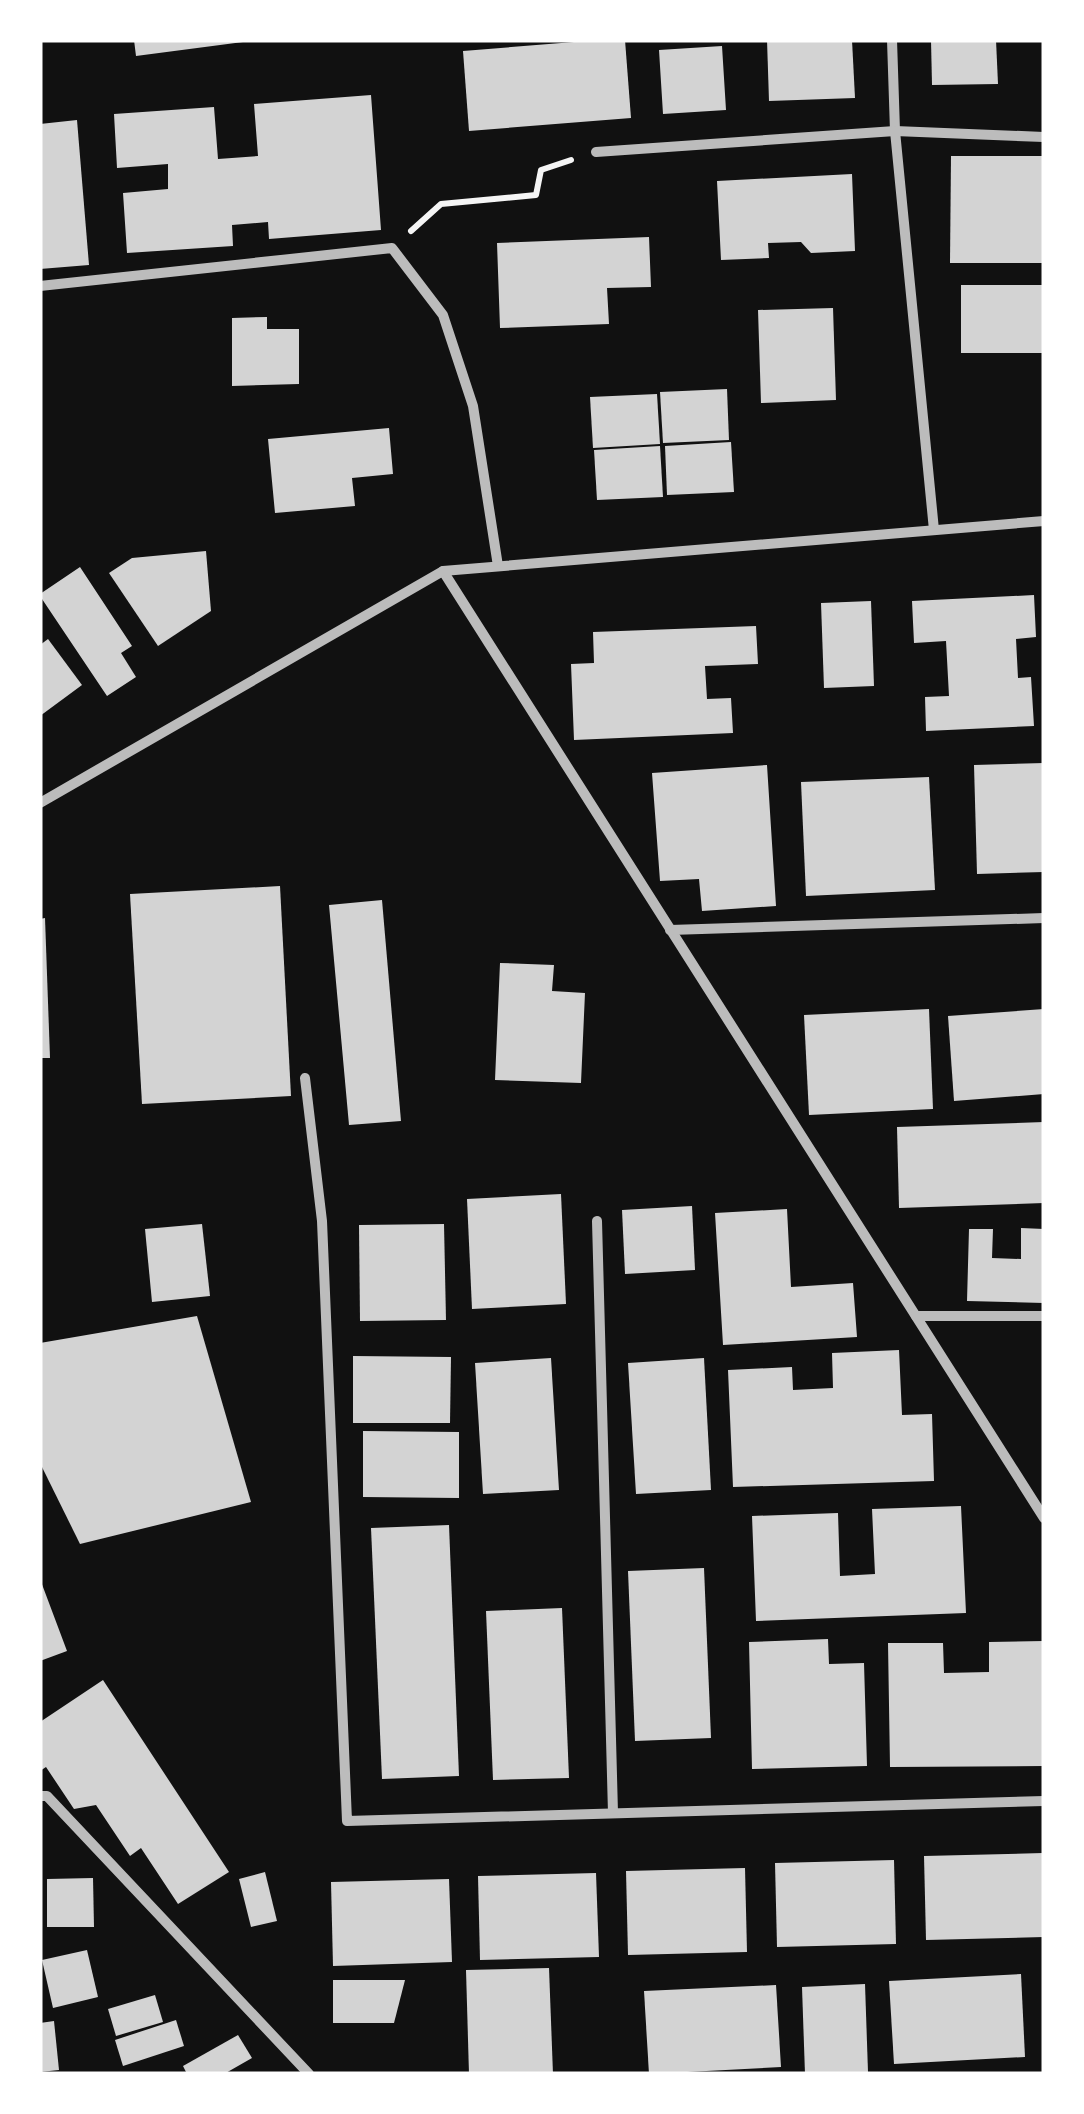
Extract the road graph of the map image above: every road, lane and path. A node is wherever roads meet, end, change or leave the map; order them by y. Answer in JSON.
{"nodes":[{"id":1,"x":892,"y":40,"type":"edge"},
{"id":2,"x":895,"y":130,"type":"junction"},
{"id":3,"x":1044,"y":137,"type":"edge"},
{"id":4,"x":596,"y":152,"type":"joint"},
{"id":5,"x":392,"y":248,"type":"junction"},
{"id":6,"x":40,"y":286,"type":"edge"},
{"id":7,"x":1044,"y":521,"type":"edge"},
{"id":8,"x":934,"y":530,"type":"junction"},
{"id":9,"x":498,"y":566,"type":"junction"},
{"id":10,"x":442,"y":571,"type":"junction"},
{"id":11,"x":40,"y":803,"type":"edge"},
{"id":12,"x":1044,"y":918,"type":"edge"},
{"id":13,"x":670,"y":930,"type":"junction"},
{"id":14,"x":306,"y":1078,"type":"dead end"},
{"id":15,"x":597,"y":1221,"type":"dead end"},
{"id":16,"x":916,"y":1316,"type":"junction"},
{"id":17,"x":1044,"y":1316,"type":"edge"},
{"id":18,"x":1044,"y":1518,"type":"edge"},
{"id":19,"x":40,"y":1796,"type":"edge"},
{"id":20,"x":1044,"y":1800,"type":"edge"},
{"id":21,"x":613,"y":1813,"type":"junction"},
{"id":22,"x":309,"y":2074,"type":"edge"}],
"edges":[{"from":1,"to":2,"type":"street"},
{"from":2,"to":3,"type":"street"},
{"from":2,"to":4,"type":"street"},
{"from":2,"to":8,"type":"street"},
{"from":4,"to":5,"type":"path"},
{"from":5,"to":6,"type":"street"},
{"from":5,"to":9,"type":"street"},
{"from":7,"to":8,"type":"street"},
{"from":8,"to":9,"type":"street"},
{"from":9,"to":10,"type":"street"},
{"from":10,"to":11,"type":"street"},
{"from":10,"to":13,"type":"street"},
{"from":12,"to":13,"type":"street"},
{"from":13,"to":16,"type":"street"},
{"from":14,"to":21,"type":"street"},
{"from":15,"to":21,"type":"street"},
{"from":16,"to":17,"type":"street"},
{"from":16,"to":18,"type":"street"},
{"from":19,"to":22,"type":"street"},
{"from":20,"to":21,"type":"street"}]}
